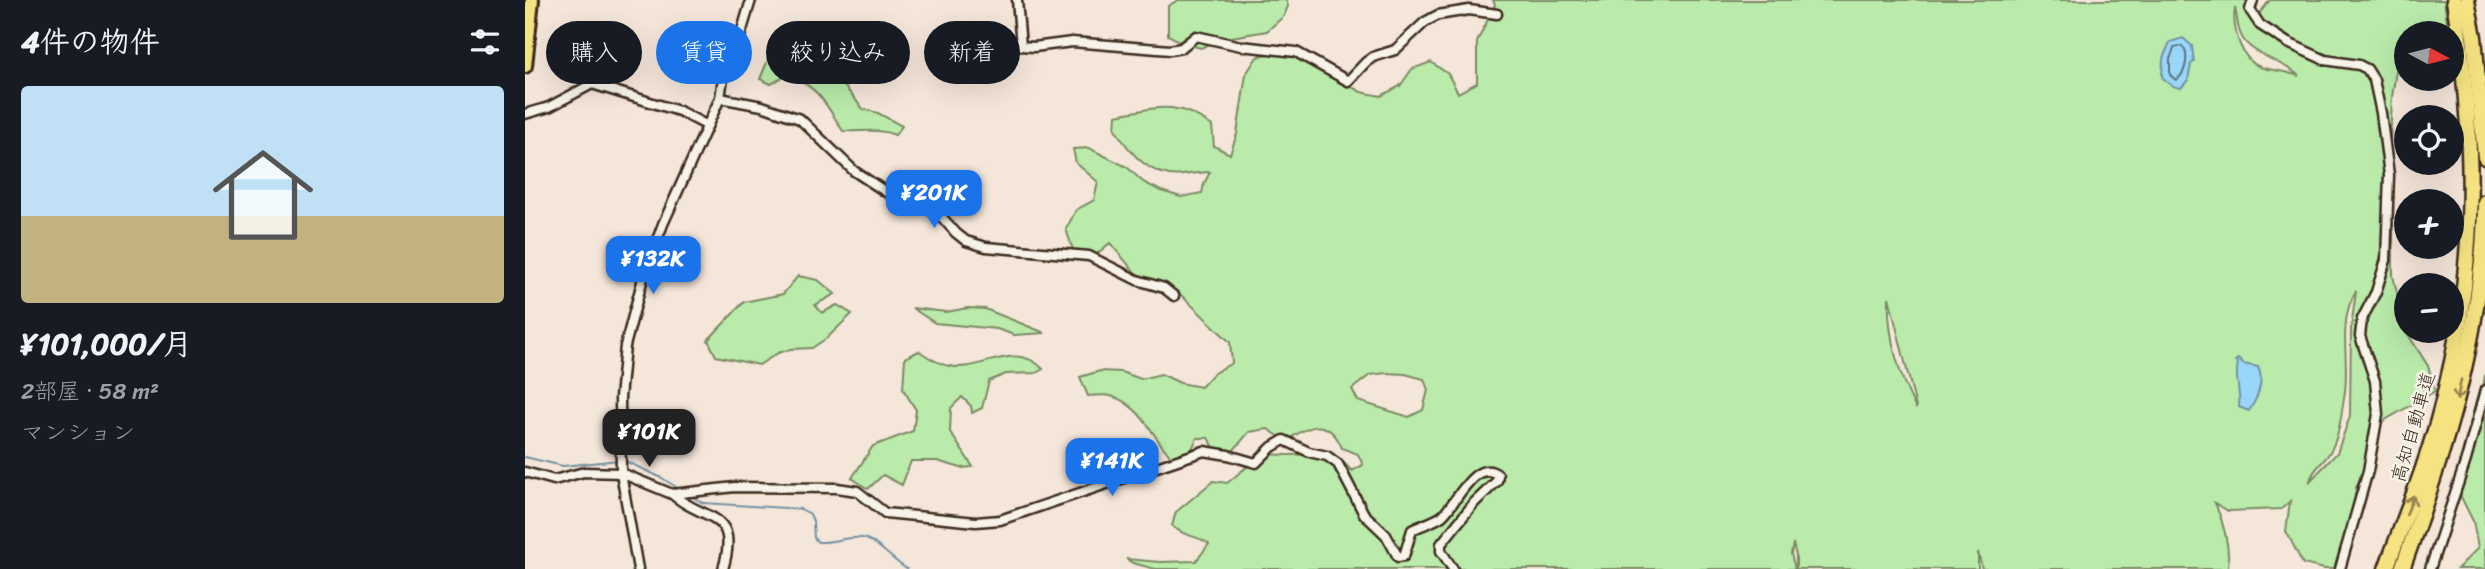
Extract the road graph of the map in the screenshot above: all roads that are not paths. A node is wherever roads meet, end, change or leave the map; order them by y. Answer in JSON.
{"nodes":[{"id":1,"x":531,"y":0,"type":"edge"},
{"id":2,"x":751,"y":0,"type":"edge"},
{"id":3,"x":1017,"y":0,"type":"edge"},
{"id":4,"x":2253,"y":0,"type":"edge"},
{"id":5,"x":2455,"y":0,"type":"edge"},
{"id":6,"x":2467,"y":0,"type":"edge"},
{"id":7,"x":1497,"y":14,"type":"dead end"},
{"id":8,"x":525,"y":66,"type":"edge"},
{"id":9,"x":720,"y":98,"type":"junction"},
{"id":10,"x":525,"y":114,"type":"edge"},
{"id":11,"x":706,"y":125,"type":"junction"},
{"id":12,"x":2485,"y":156,"type":"edge"},
{"id":13,"x":2485,"y":202,"type":"edge"},
{"id":14,"x":1174,"y":296,"type":"dead end"},
{"id":15,"x":2485,"y":390,"type":"edge"},
{"id":16,"x":525,"y":472,"type":"edge"},
{"id":17,"x":621,"y":473,"type":"junction"},
{"id":18,"x":672,"y":494,"type":"junction"},
{"id":19,"x":638,"y":569,"type":"edge"},
{"id":20,"x":723,"y":569,"type":"edge"},
{"id":21,"x":1453,"y":569,"type":"edge"},
{"id":22,"x":2340,"y":569,"type":"edge"},
{"id":23,"x":2386,"y":569,"type":"edge"},
{"id":24,"x":2402,"y":569,"type":"edge"},
{"id":25,"x":2430,"y":569,"type":"edge"}],
"edges":[{"from":1,"to":8,"type":"main road"},
{"from":2,"to":9,"type":"street"},
{"from":3,"to":7,"type":"street"},
{"from":4,"to":22,"type":"street"},
{"from":23,"to":5,"type":"highway","name":"高知自動車道","one_way":true},
{"from":6,"to":12,"type":"highway"},
{"from":9,"to":11,"type":"street"},
{"from":9,"to":14,"type":"street"},
{"from":10,"to":11,"type":"street"},
{"from":11,"to":17,"type":"street"},
{"from":13,"to":24,"type":"highway","name":"高知自動車道","one_way":true},
{"from":15,"to":25,"type":"street"},
{"from":16,"to":17,"type":"street"},
{"from":17,"to":18,"type":"street"},
{"from":17,"to":19,"type":"street"},
{"from":18,"to":20,"type":"street"},
{"from":18,"to":21,"type":"street"}]}
